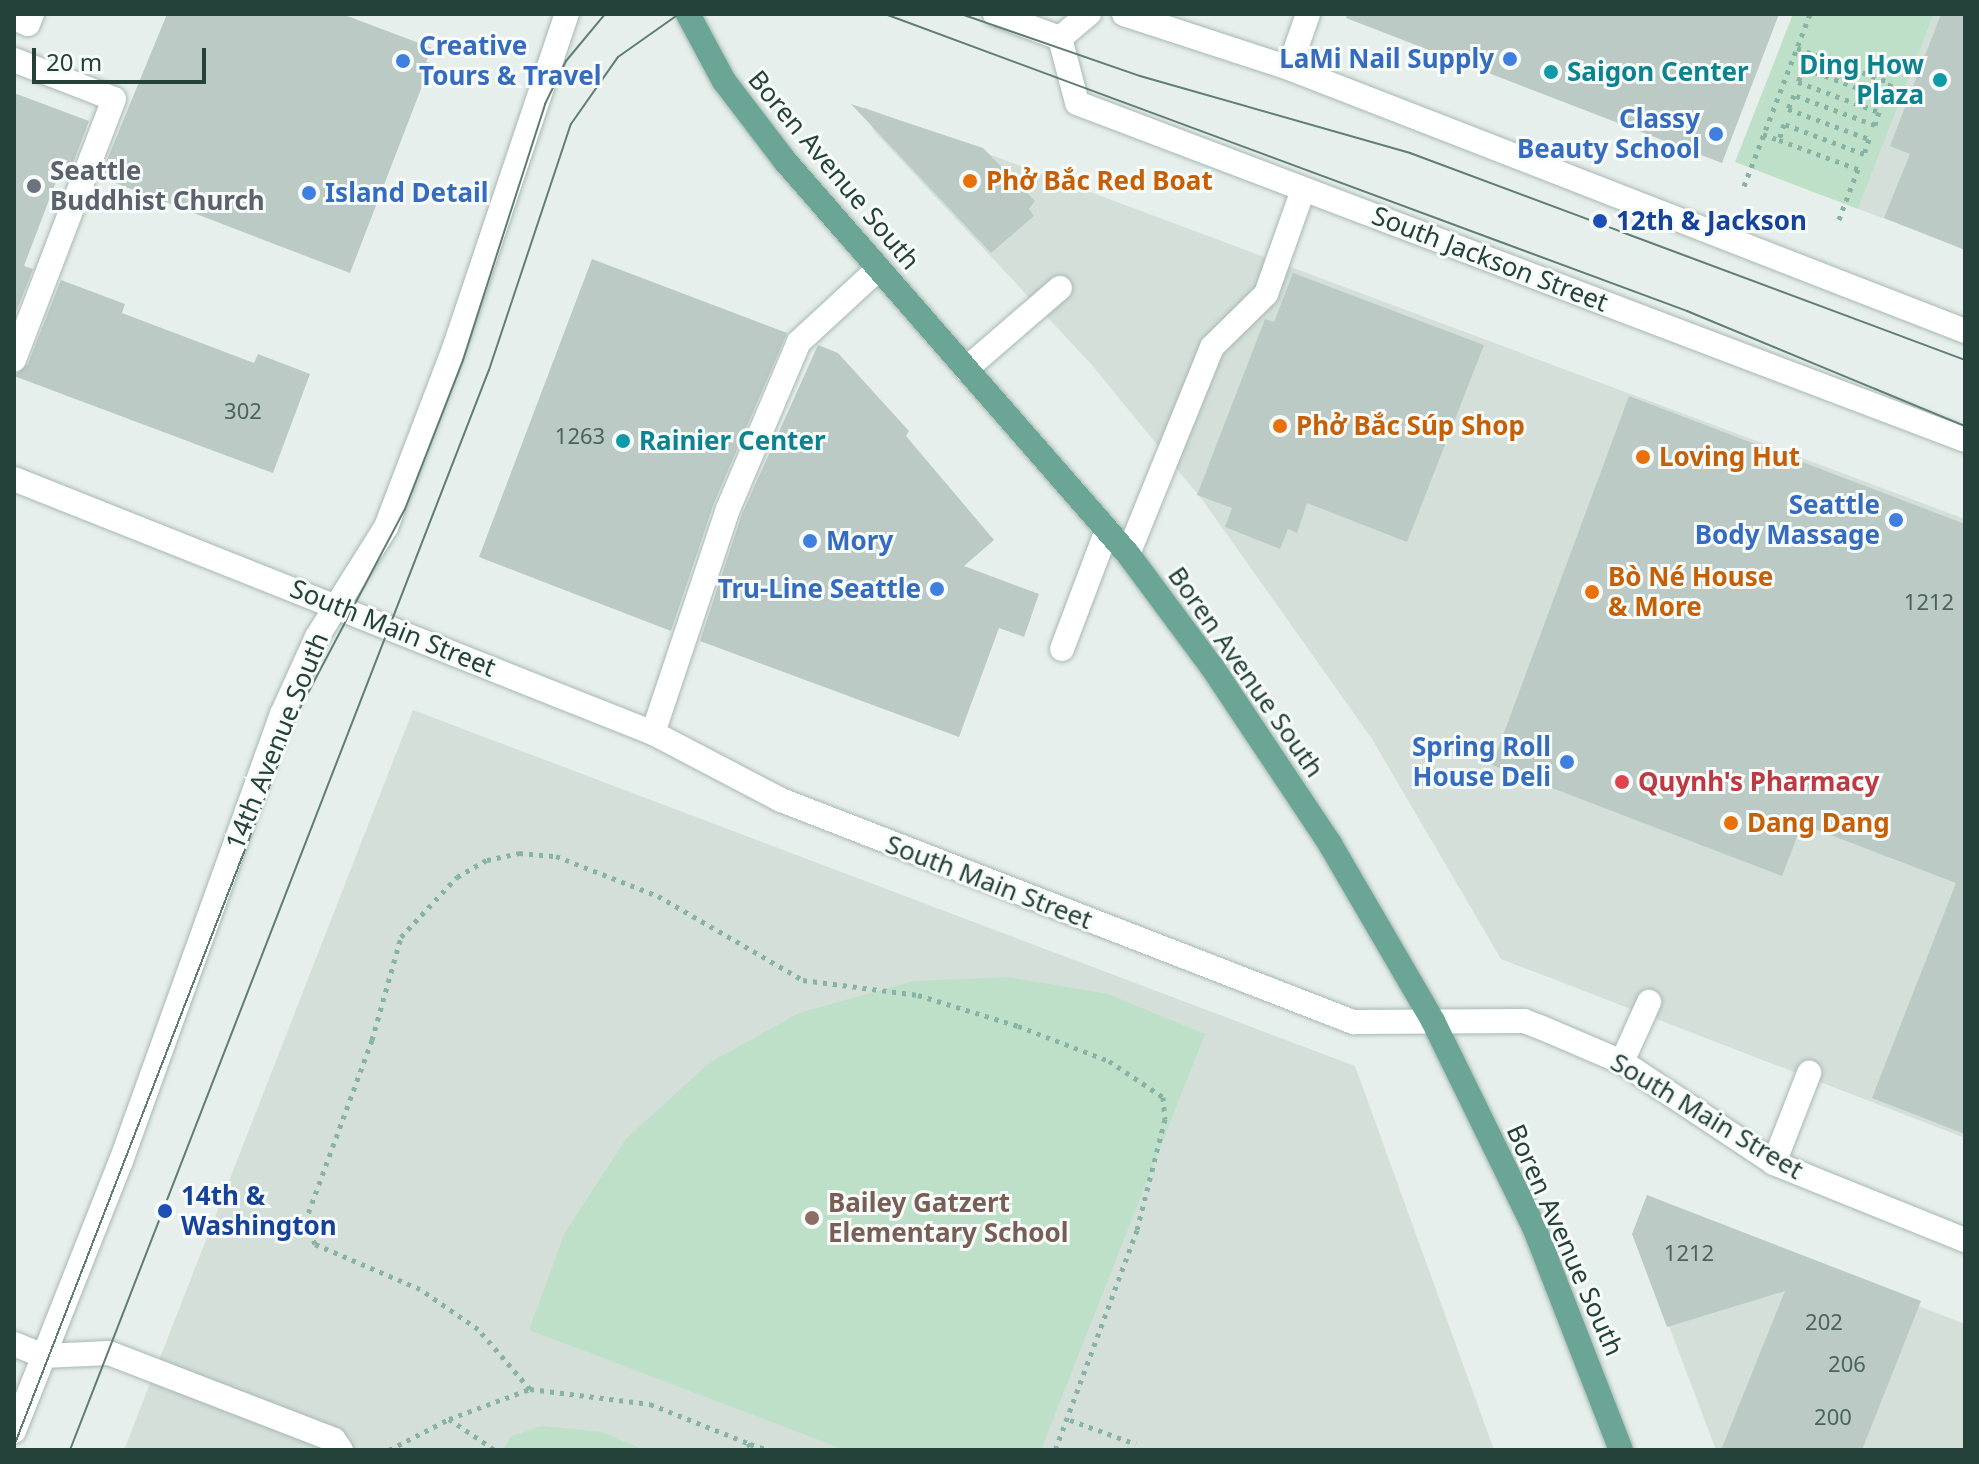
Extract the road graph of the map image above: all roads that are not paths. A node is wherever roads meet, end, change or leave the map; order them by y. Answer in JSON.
{"nodes":[{"id":1,"x":32,"y":14,"type":"edge"},
{"id":2,"x":567,"y":14,"type":"edge"},
{"id":3,"x":688,"y":14,"type":"edge"},
{"id":4,"x":995,"y":14,"type":"edge"},
{"id":5,"x":1089,"y":14,"type":"edge"},
{"id":6,"x":1124,"y":14,"type":"edge"},
{"id":7,"x":1308,"y":14,"type":"edge"},
{"id":8,"x":14,"y":18,"type":"edge"},
{"id":9,"x":1060,"y":38,"type":"junction"},
{"id":10,"x":14,"y":60,"type":"edge"},
{"id":11,"x":1289,"y":68,"type":"junction"},
{"id":12,"x":1303,"y":190,"type":"junction"},
{"id":13,"x":878,"y":269,"type":"junction"},
{"id":14,"x":1060,"y":288,"type":"dead end"},
{"id":15,"x":1965,"y":331,"type":"edge"},
{"id":16,"x":14,"y":359,"type":"edge"},
{"id":17,"x":966,"y":369,"type":"junction"},
{"id":18,"x":1965,"y":440,"type":"edge"},
{"id":19,"x":14,"y":479,"type":"edge"},
{"id":20,"x":1107,"y":530,"type":"junction"},
{"id":21,"x":1128,"y":554,"type":"junction"},
{"id":22,"x":336,"y":604,"type":"junction"},
{"id":23,"x":1062,"y":649,"type":"dead end"},
{"id":24,"x":653,"y":733,"type":"junction"},
{"id":25,"x":1649,"y":1002,"type":"dead end"},
{"id":26,"x":1433,"y":1021,"type":"junction"},
{"id":27,"x":1622,"y":1062,"type":"junction"},
{"id":28,"x":1809,"y":1073,"type":"dead end"},
{"id":29,"x":1774,"y":1163,"type":"junction"},
{"id":30,"x":1965,"y":1240,"type":"edge"},
{"id":31,"x":14,"y":1344,"type":"edge"},
{"id":32,"x":43,"y":1356,"type":"junction"},
{"id":33,"x":14,"y":1431,"type":"edge"},
{"id":34,"x":341,"y":1450,"type":"edge"},
{"id":35,"x":1621,"y":1450,"type":"edge"}],
"edges":[{"from":1,"to":8,"type":"street"},
{"from":2,"to":22,"type":"street","name":"14th Avenue South"},
{"from":3,"to":13,"type":"main road","name":"Boren Avenue South"},
{"from":4,"to":9,"type":"street"},
{"from":5,"to":9,"type":"street"},
{"from":6,"to":11,"type":"street"},
{"from":7,"to":11,"type":"street"},
{"from":9,"to":12,"type":"street","name":"South Jackson Street"},
{"from":10,"to":16,"type":"street"},
{"from":11,"to":15,"type":"street"},
{"from":12,"to":18,"type":"street","name":"South Jackson Street"},
{"from":12,"to":21,"type":"street"},
{"from":13,"to":17,"type":"main road","name":"Boren Avenue South"},
{"from":13,"to":24,"type":"street"},
{"from":14,"to":17,"type":"street"},
{"from":17,"to":20,"type":"main road","name":"Boren Avenue South"},
{"from":19,"to":22,"type":"street","name":"South Main Street"},
{"from":20,"to":21,"type":"main road","name":"Boren Avenue South"},
{"from":20,"to":23,"type":"street"},
{"from":21,"to":26,"type":"main road","name":"Boren Avenue South"},
{"from":22,"to":24,"type":"street","name":"South Main Street"},
{"from":22,"to":32,"type":"street","name":"14th Avenue South"},
{"from":24,"to":26,"type":"street","name":"South Main Street"},
{"from":25,"to":27,"type":"street"},
{"from":26,"to":27,"type":"street","name":"South Main Street"},
{"from":26,"to":35,"type":"main road","name":"Boren Avenue South"},
{"from":27,"to":29,"type":"street","name":"South Main Street"},
{"from":28,"to":29,"type":"street"},
{"from":29,"to":30,"type":"street","name":"South Main Street"},
{"from":31,"to":32,"type":"street"},
{"from":32,"to":33,"type":"street","name":"14th Avenue South"},
{"from":32,"to":34,"type":"street"}]}
